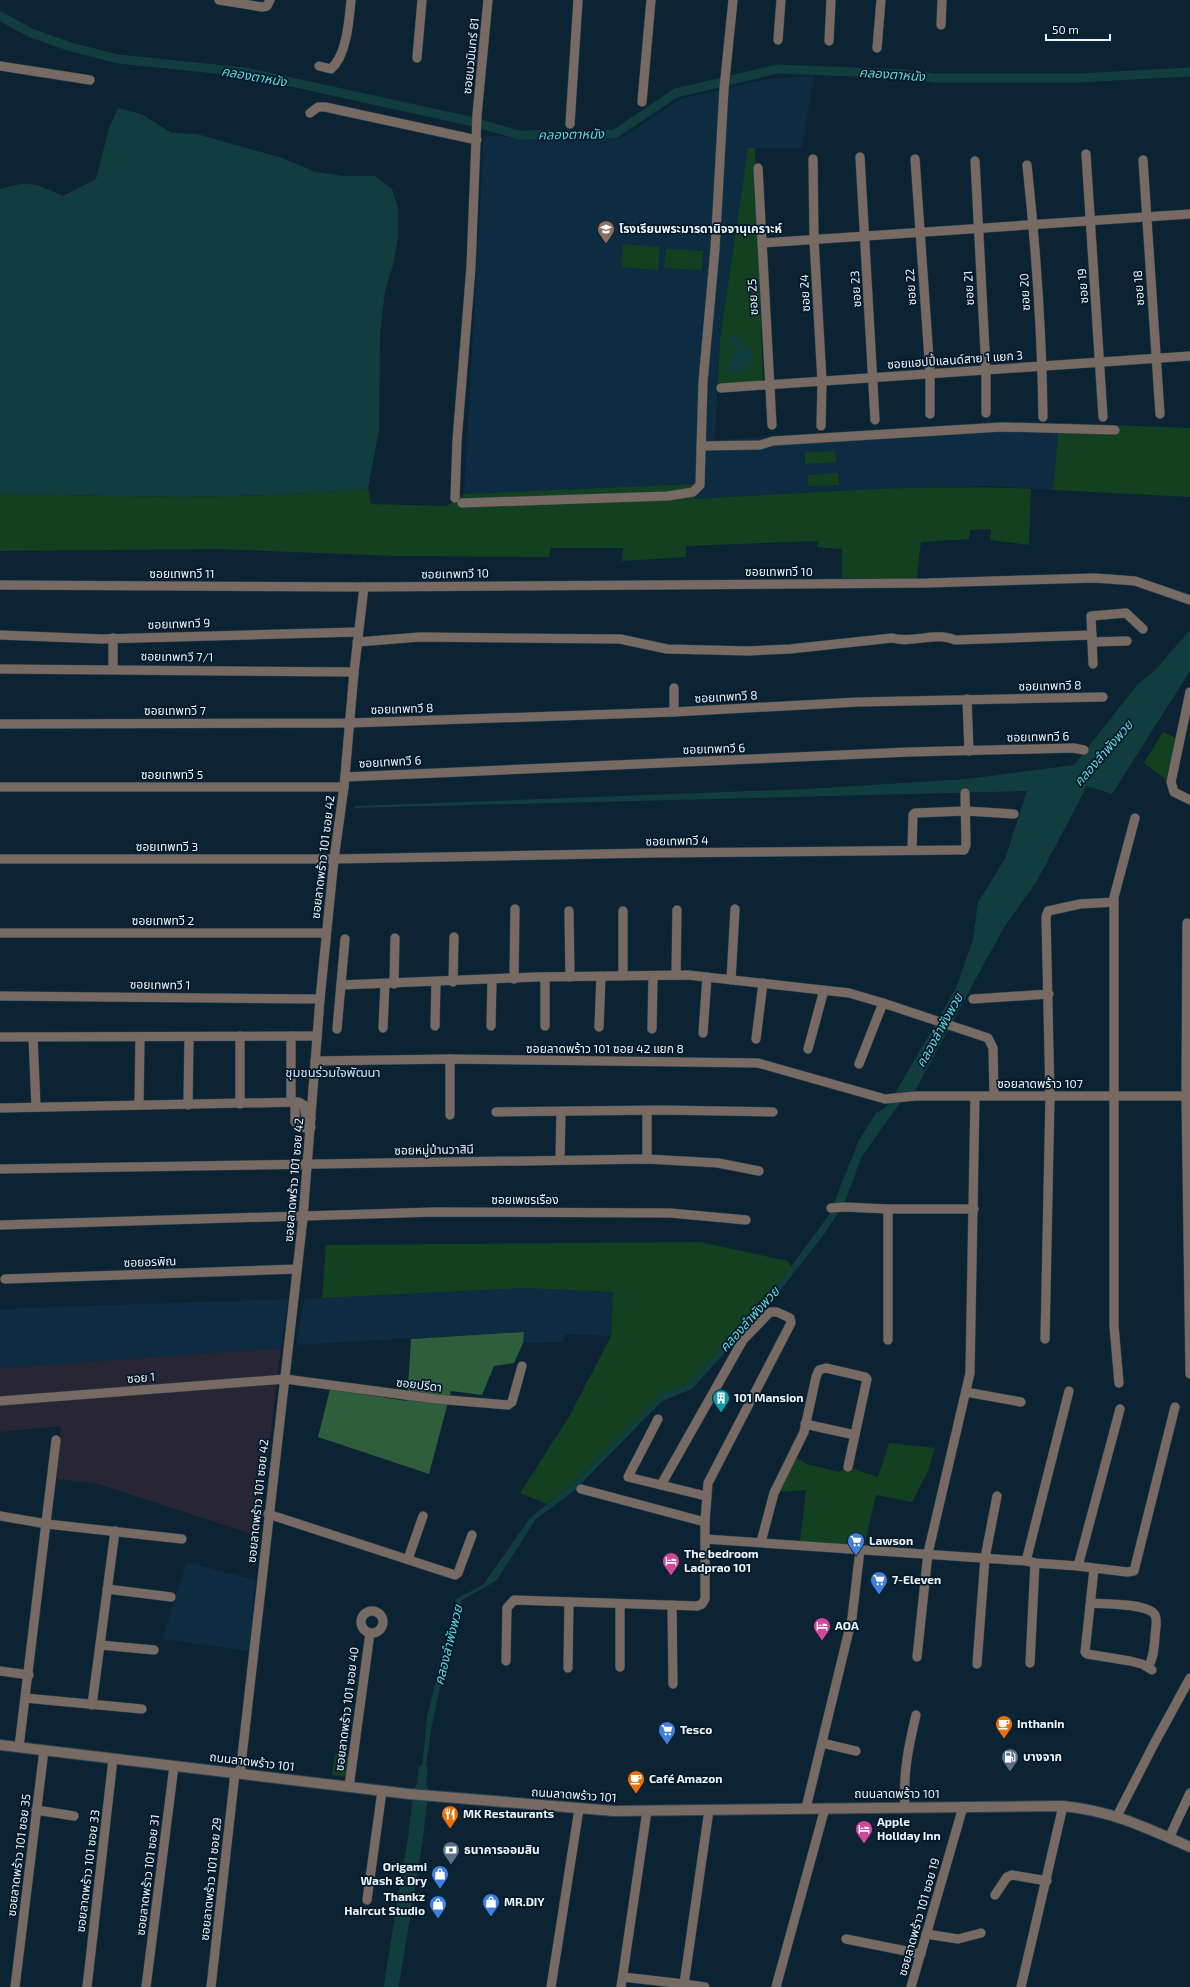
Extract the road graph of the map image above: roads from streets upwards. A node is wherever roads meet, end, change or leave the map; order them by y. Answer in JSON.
{"nodes":[{"id":1,"x":219,"y":0,"type":"edge"},
{"id":2,"x":270,"y":0,"type":"edge"},
{"id":3,"x":352,"y":0,"type":"edge"},
{"id":4,"x":422,"y":0,"type":"edge"},
{"id":5,"x":488,"y":0,"type":"edge"},
{"id":6,"x":578,"y":0,"type":"edge"},
{"id":7,"x":651,"y":0,"type":"edge"},
{"id":8,"x":733,"y":0,"type":"edge"},
{"id":9,"x":782,"y":0,"type":"edge"},
{"id":10,"x":831,"y":0,"type":"edge"},
{"id":11,"x":881,"y":0,"type":"edge"},
{"id":12,"x":942,"y":0,"type":"edge"},
{"id":13,"x":941,"y":25,"type":"dead end"},
{"id":14,"x":778,"y":40,"type":"dead end"},
{"id":15,"x":829,"y":42,"type":"dead end"},
{"id":16,"x":877,"y":48,"type":"dead end"},
{"id":17,"x":417,"y":58,"type":"dead end"},
{"id":18,"x":0,"y":66,"type":"edge"},
{"id":19,"x":319,"y":66,"type":"dead end"},
{"id":20,"x":90,"y":80,"type":"dead end"},
{"id":21,"x":642,"y":102,"type":"dead end"},
{"id":22,"x":310,"y":113,"type":"dead end"},
{"id":23,"x":570,"y":124,"type":"dead end"},
{"id":24,"x":477,"y":140,"type":"junction"},
{"id":25,"x":1086,"y":154,"type":"dead end"},
{"id":26,"x":860,"y":157,"type":"dead end"},
{"id":27,"x":813,"y":159,"type":"dead end"},
{"id":28,"x":915,"y":159,"type":"dead end"},
{"id":29,"x":1143,"y":160,"type":"dead end"},
{"id":30,"x":975,"y":161,"type":"dead end"},
{"id":31,"x":1027,"y":165,"type":"dead end"},
{"id":32,"x":758,"y":168,"type":"dead end"},
{"id":33,"x":1190,"y":214,"type":"edge"},
{"id":34,"x":1146,"y":217,"type":"junction"},
{"id":35,"x":1090,"y":221,"type":"junction"},
{"id":36,"x":1033,"y":225,"type":"junction"},
{"id":37,"x":978,"y":228,"type":"junction"},
{"id":38,"x":919,"y":233,"type":"junction"},
{"id":39,"x":864,"y":236,"type":"junction"},
{"id":40,"x":814,"y":240,"type":"junction"},
{"id":41,"x":762,"y":243,"type":"junction"},
{"id":42,"x":1190,"y":356,"type":"edge"},
{"id":43,"x":1156,"y":359,"type":"junction"},
{"id":44,"x":1100,"y":363,"type":"junction"},
{"id":45,"x":1042,"y":367,"type":"junction"},
{"id":46,"x":986,"y":370,"type":"junction"},
{"id":47,"x":930,"y":373,"type":"junction"},
{"id":48,"x":873,"y":377,"type":"junction"},
{"id":49,"x":822,"y":381,"type":"junction"},
{"id":50,"x":769,"y":384,"type":"junction"},
{"id":51,"x":721,"y":388,"type":"dead end"},
{"id":52,"x":930,"y":414,"type":"dead end"},
{"id":53,"x":986,"y":414,"type":"dead end"},
{"id":54,"x":1160,"y":414,"type":"dead end"},
{"id":55,"x":1043,"y":417,"type":"dead end"},
{"id":56,"x":1103,"y":418,"type":"dead end"},
{"id":57,"x":875,"y":420,"type":"dead end"},
{"id":58,"x":772,"y":425,"type":"dead end"},
{"id":59,"x":821,"y":426,"type":"dead end"},
{"id":60,"x":1115,"y":430,"type":"dead end"},
{"id":61,"x":701,"y":446,"type":"junction"},
{"id":62,"x":0,"y":585,"type":"edge"},
{"id":63,"x":364,"y":587,"type":"junction"},
{"id":64,"x":1190,"y":600,"type":"edge"},
{"id":65,"x":1143,"y":628,"type":"dead end"},
{"id":66,"x":358,"y":632,"type":"junction"},
{"id":67,"x":0,"y":635,"type":"edge"},
{"id":68,"x":113,"y":638,"type":"junction"},
{"id":69,"x":1092,"y":638,"type":"junction"},
{"id":70,"x":1127,"y":641,"type":"dead end"},
{"id":71,"x":357,"y":642,"type":"junction"},
{"id":72,"x":1093,"y":664,"type":"dead end"},
{"id":73,"x":113,"y":668,"type":"junction"},
{"id":74,"x":0,"y":669,"type":"edge"},
{"id":75,"x":354,"y":672,"type":"junction"},
{"id":76,"x":674,"y":688,"type":"dead end"},
{"id":77,"x":1190,"y":692,"type":"edge"},
{"id":78,"x":1103,"y":697,"type":"dead end"},
{"id":79,"x":967,"y":699,"type":"junction"},
{"id":80,"x":674,"y":712,"type":"junction"},
{"id":81,"x":350,"y":723,"type":"junction"},
{"id":82,"x":0,"y":724,"type":"edge"},
{"id":83,"x":1084,"y":750,"type":"dead end"},
{"id":84,"x":969,"y":751,"type":"junction"},
{"id":85,"x":345,"y":777,"type":"junction"},
{"id":86,"x":0,"y":787,"type":"edge"},
{"id":87,"x":344,"y":787,"type":"junction"},
{"id":88,"x":965,"y":793,"type":"dead end"},
{"id":89,"x":1190,"y":800,"type":"edge"},
{"id":90,"x":966,"y":811,"type":"junction"},
{"id":91,"x":1014,"y":814,"type":"dead end"},
{"id":92,"x":1135,"y":818,"type":"dead end"},
{"id":93,"x":912,"y":850,"type":"junction"},
{"id":94,"x":0,"y":859,"type":"edge"},
{"id":95,"x":334,"y":859,"type":"junction"},
{"id":96,"x":1114,"y":902,"type":"junction"},
{"id":97,"x":515,"y":909,"type":"dead end"},
{"id":98,"x":735,"y":909,"type":"dead end"},
{"id":99,"x":676,"y":910,"type":"dead end"},
{"id":100,"x":569,"y":911,"type":"dead end"},
{"id":101,"x":623,"y":911,"type":"dead end"},
{"id":102,"x":1186,"y":923,"type":"dead end"},
{"id":103,"x":0,"y":933,"type":"edge"},
{"id":104,"x":326,"y":933,"type":"junction"},
{"id":105,"x":454,"y":937,"type":"dead end"},
{"id":106,"x":396,"y":938,"type":"dead end"},
{"id":107,"x":345,"y":939,"type":"dead end"},
{"id":108,"x":676,"y":975,"type":"junction"},
{"id":109,"x":601,"y":976,"type":"junction"},
{"id":110,"x":623,"y":976,"type":"junction"},
{"id":111,"x":653,"y":976,"type":"junction"},
{"id":112,"x":545,"y":977,"type":"junction"},
{"id":113,"x":570,"y":977,"type":"junction"},
{"id":114,"x":707,"y":977,"type":"junction"},
{"id":115,"x":514,"y":979,"type":"junction"},
{"id":116,"x":492,"y":980,"type":"junction"},
{"id":117,"x":731,"y":980,"type":"junction"},
{"id":118,"x":436,"y":982,"type":"junction"},
{"id":119,"x":453,"y":982,"type":"junction"},
{"id":120,"x":763,"y":983,"type":"junction"},
{"id":121,"x":385,"y":984,"type":"junction"},
{"id":122,"x":394,"y":984,"type":"junction"},
{"id":123,"x":341,"y":985,"type":"junction"},
{"id":124,"x":824,"y":990,"type":"junction"},
{"id":125,"x":1049,"y":994,"type":"junction"},
{"id":126,"x":0,"y":996,"type":"edge"},
{"id":127,"x":320,"y":999,"type":"junction"},
{"id":128,"x":973,"y":999,"type":"dead end"},
{"id":129,"x":888,"y":1004,"type":"junction"},
{"id":130,"x":435,"y":1026,"type":"dead end"},
{"id":131,"x":491,"y":1026,"type":"dead end"},
{"id":132,"x":545,"y":1026,"type":"dead end"},
{"id":133,"x":599,"y":1027,"type":"dead end"},
{"id":134,"x":383,"y":1028,"type":"dead end"},
{"id":135,"x":337,"y":1029,"type":"dead end"},
{"id":136,"x":652,"y":1030,"type":"dead end"},
{"id":137,"x":703,"y":1032,"type":"dead end"},
{"id":138,"x":240,"y":1036,"type":"junction"},
{"id":139,"x":291,"y":1036,"type":"junction"},
{"id":140,"x":317,"y":1036,"type":"junction"},
{"id":141,"x":0,"y":1037,"type":"edge"},
{"id":142,"x":34,"y":1037,"type":"junction"},
{"id":143,"x":140,"y":1037,"type":"junction"},
{"id":144,"x":189,"y":1037,"type":"junction"},
{"id":145,"x":756,"y":1039,"type":"dead end"},
{"id":146,"x":808,"y":1049,"type":"dead end"},
{"id":147,"x":450,"y":1059,"type":"junction"},
{"id":148,"x":315,"y":1061,"type":"junction"},
{"id":149,"x":859,"y":1064,"type":"dead end"},
{"id":150,"x":975,"y":1096,"type":"junction"},
{"id":151,"x":994,"y":1096,"type":"junction"},
{"id":152,"x":1050,"y":1096,"type":"junction"},
{"id":153,"x":1113,"y":1096,"type":"junction"},
{"id":154,"x":1188,"y":1096,"type":"edge"},
{"id":155,"x":889,"y":1099,"type":"joint"},
{"id":156,"x":293,"y":1102,"type":"junction"},
{"id":157,"x":240,"y":1104,"type":"junction"},
{"id":158,"x":139,"y":1105,"type":"junction"},
{"id":159,"x":188,"y":1105,"type":"junction"},
{"id":160,"x":36,"y":1107,"type":"junction"},
{"id":161,"x":0,"y":1108,"type":"edge"},
{"id":162,"x":647,"y":1111,"type":"junction"},
{"id":163,"x":496,"y":1112,"type":"dead end"},
{"id":164,"x":561,"y":1112,"type":"junction"},
{"id":165,"x":773,"y":1112,"type":"dead end"},
{"id":166,"x":450,"y":1115,"type":"dead end"},
{"id":167,"x":311,"y":1123,"type":"junction"},
{"id":168,"x":647,"y":1159,"type":"junction"},
{"id":169,"x":560,"y":1160,"type":"junction"},
{"id":170,"x":309,"y":1163,"type":"junction"},
{"id":171,"x":0,"y":1169,"type":"edge"},
{"id":172,"x":759,"y":1171,"type":"dead end"},
{"id":173,"x":831,"y":1208,"type":"dead end"},
{"id":174,"x":888,"y":1209,"type":"junction"},
{"id":175,"x":974,"y":1209,"type":"junction"},
{"id":176,"x":303,"y":1218,"type":"junction"},
{"id":177,"x":746,"y":1220,"type":"dead end"},
{"id":178,"x":0,"y":1225,"type":"edge"},
{"id":179,"x":297,"y":1270,"type":"junction"},
{"id":180,"x":5,"y":1279,"type":"dead end"},
{"id":181,"x":1045,"y":1339,"type":"dead end"},
{"id":182,"x":888,"y":1340,"type":"dead end"},
{"id":183,"x":522,"y":1366,"type":"dead end"},
{"id":184,"x":1190,"y":1374,"type":"edge"},
{"id":185,"x":285,"y":1379,"type":"junction"},
{"id":186,"x":1119,"y":1383,"type":"dead end"},
{"id":187,"x":1069,"y":1391,"type":"dead end"},
{"id":188,"x":966,"y":1392,"type":"junction"},
{"id":189,"x":0,"y":1401,"type":"edge"},
{"id":190,"x":1021,"y":1402,"type":"dead end"},
{"id":191,"x":1175,"y":1407,"type":"dead end"},
{"id":192,"x":1120,"y":1409,"type":"dead end"},
{"id":193,"x":658,"y":1419,"type":"dead end"},
{"id":194,"x":806,"y":1424,"type":"junction"},
{"id":195,"x":855,"y":1435,"type":"junction"},
{"id":196,"x":56,"y":1440,"type":"dead end"},
{"id":197,"x":848,"y":1467,"type":"dead end"},
{"id":198,"x":661,"y":1485,"type":"junction"},
{"id":199,"x":581,"y":1489,"type":"dead end"},
{"id":200,"x":706,"y":1496,"type":"junction"},
{"id":201,"x":996,"y":1496,"type":"dead end"},
{"id":202,"x":268,"y":1514,"type":"junction"},
{"id":203,"x":0,"y":1516,"type":"edge"},
{"id":204,"x":423,"y":1516,"type":"dead end"},
{"id":205,"x":704,"y":1522,"type":"junction"},
{"id":206,"x":47,"y":1524,"type":"junction"},
{"id":207,"x":115,"y":1531,"type":"junction"},
{"id":208,"x":472,"y":1535,"type":"dead end"},
{"id":209,"x":182,"y":1539,"type":"dead end"},
{"id":210,"x":705,"y":1539,"type":"junction"},
{"id":211,"x":761,"y":1542,"type":"junction"},
{"id":212,"x":860,"y":1550,"type":"junction"},
{"id":213,"x":928,"y":1553,"type":"junction"},
{"id":214,"x":985,"y":1558,"type":"junction"},
{"id":215,"x":408,"y":1559,"type":"junction"},
{"id":216,"x":1026,"y":1560,"type":"junction"},
{"id":217,"x":1035,"y":1563,"type":"junction"},
{"id":218,"x":1078,"y":1566,"type":"junction"},
{"id":219,"x":1094,"y":1569,"type":"junction"},
{"id":220,"x":107,"y":1588,"type":"junction"},
{"id":221,"x":171,"y":1597,"type":"dead end"},
{"id":222,"x":569,"y":1602,"type":"junction"},
{"id":223,"x":1091,"y":1603,"type":"junction"},
{"id":224,"x":620,"y":1604,"type":"junction"},
{"id":225,"x":672,"y":1605,"type":"junction"},
{"id":226,"x":370,"y":1633,"type":"dead end"},
{"id":227,"x":100,"y":1645,"type":"junction"},
{"id":228,"x":154,"y":1650,"type":"dead end"},
{"id":229,"x":917,"y":1657,"type":"dead end"},
{"id":230,"x":506,"y":1661,"type":"dead end"},
{"id":231,"x":1030,"y":1663,"type":"dead end"},
{"id":232,"x":978,"y":1664,"type":"dead end"},
{"id":233,"x":620,"y":1667,"type":"dead end"},
{"id":234,"x":568,"y":1668,"type":"dead end"},
{"id":235,"x":0,"y":1671,"type":"edge"},
{"id":236,"x":29,"y":1676,"type":"junction"},
{"id":237,"x":1190,"y":1678,"type":"edge"},
{"id":238,"x":673,"y":1684,"type":"dead end"},
{"id":239,"x":25,"y":1698,"type":"junction"},
{"id":240,"x":92,"y":1705,"type":"junction"},
{"id":241,"x":142,"y":1709,"type":"dead end"},
{"id":242,"x":916,"y":1715,"type":"dead end"},
{"id":243,"x":822,"y":1743,"type":"junction"},
{"id":244,"x":0,"y":1745,"type":"edge"},
{"id":245,"x":19,"y":1747,"type":"junction"},
{"id":246,"x":44,"y":1750,"type":"junction"},
{"id":247,"x":856,"y":1751,"type":"dead end"},
{"id":248,"x":114,"y":1758,"type":"junction"},
{"id":249,"x":174,"y":1766,"type":"junction"},
{"id":250,"x":237,"y":1774,"type":"junction"},
{"id":251,"x":349,"y":1787,"type":"junction"},
{"id":252,"x":382,"y":1792,"type":"junction"},
{"id":253,"x":1190,"y":1793,"type":"edge"},
{"id":254,"x":1063,"y":1806,"type":"junction"},
{"id":255,"x":906,"y":1807,"type":"junction"},
{"id":256,"x":963,"y":1807,"type":"junction"},
{"id":257,"x":806,"y":1808,"type":"junction"},
{"id":258,"x":825,"y":1808,"type":"junction"},
{"id":259,"x":579,"y":1809,"type":"junction"},
{"id":260,"x":36,"y":1810,"type":"junction"},
{"id":261,"x":709,"y":1810,"type":"junction"},
{"id":262,"x":648,"y":1811,"type":"junction"},
{"id":263,"x":74,"y":1816,"type":"dead end"},
{"id":264,"x":1117,"y":1816,"type":"junction"},
{"id":265,"x":1169,"y":1838,"type":"junction"},
{"id":266,"x":1190,"y":1848,"type":"edge"},
{"id":267,"x":1047,"y":1881,"type":"junction"},
{"id":268,"x":995,"y":1894,"type":"dead end"},
{"id":269,"x":366,"y":1900,"type":"dead end"},
{"id":270,"x":981,"y":1933,"type":"dead end"},
{"id":271,"x":926,"y":1934,"type":"junction"},
{"id":272,"x":846,"y":1939,"type":"dead end"},
{"id":273,"x":921,"y":1954,"type":"junction"},
{"id":274,"x":622,"y":1977,"type":"junction"},
{"id":275,"x":684,"y":1984,"type":"junction"},
{"id":276,"x":15,"y":1987,"type":"edge"},
{"id":277,"x":87,"y":1987,"type":"edge"},
{"id":278,"x":146,"y":1987,"type":"edge"},
{"id":279,"x":211,"y":1987,"type":"edge"},
{"id":280,"x":551,"y":1987,"type":"edge"},
{"id":281,"x":621,"y":1987,"type":"edge"},
{"id":282,"x":705,"y":1987,"type":"edge"},
{"id":283,"x":776,"y":1987,"type":"edge"},
{"id":284,"x":911,"y":1987,"type":"edge"},
{"id":285,"x":1021,"y":1987,"type":"edge"}],
"edges":[{"from":1,"to":2,"type":"street"},
{"from":3,"to":19,"type":"street"},
{"from":4,"to":17,"type":"street"},
{"from":5,"to":24,"type":"street","name":"ซอยนวมินทร์ 81"},
{"from":6,"to":23,"type":"street"},
{"from":7,"to":21,"type":"street"},
{"from":8,"to":61,"type":"street"},
{"from":9,"to":14,"type":"street"},
{"from":10,"to":15,"type":"street"},
{"from":11,"to":16,"type":"street"},
{"from":12,"to":13,"type":"street"},
{"from":18,"to":20,"type":"street"},
{"from":22,"to":24,"type":"street"},
{"from":24,"to":61,"type":"street","name":"ซอยนวมินทร์ 81"},
{"from":25,"to":35,"type":"street","name":"ซอย 19"},
{"from":26,"to":39,"type":"street","name":"ซอย 23"},
{"from":27,"to":40,"type":"street","name":"ซอย 24"},
{"from":28,"to":38,"type":"street","name":"ซอย 22"},
{"from":29,"to":34,"type":"street","name":"ซอย 18"},
{"from":30,"to":37,"type":"street","name":"ซอย 21"},
{"from":31,"to":36,"type":"street","name":"ซอย 20"},
{"from":32,"to":41,"type":"street","name":"ซอย 25"},
{"from":33,"to":34,"type":"street"},
{"from":34,"to":35,"type":"street"},
{"from":34,"to":43,"type":"street","name":"ซอย 18"},
{"from":35,"to":36,"type":"street"},
{"from":35,"to":44,"type":"street","name":"ซอย 19"},
{"from":36,"to":37,"type":"street"},
{"from":36,"to":45,"type":"street","name":"ซอย 20"},
{"from":37,"to":38,"type":"street"},
{"from":37,"to":46,"type":"street","name":"ซอย 21"},
{"from":38,"to":39,"type":"street"},
{"from":38,"to":47,"type":"street","name":"ซอย 22"},
{"from":39,"to":40,"type":"street"},
{"from":39,"to":48,"type":"street","name":"ซอย 23"},
{"from":40,"to":41,"type":"street"},
{"from":40,"to":49,"type":"street","name":"ซอย 24"},
{"from":41,"to":50,"type":"street","name":"ซอย 25"},
{"from":42,"to":43,"type":"street","name":"ซอยแฮปปี้แลนด์สาย 1 แยก 3"},
{"from":43,"to":44,"type":"street","name":"ซอยแฮปปี้แลนด์สาย 1 แยก 3"},
{"from":43,"to":54,"type":"street","name":"ซอย 18"},
{"from":44,"to":45,"type":"street","name":"ซอยแฮปปี้แลนด์สาย 1 แยก 3"},
{"from":44,"to":56,"type":"street","name":"ซอย 19"},
{"from":45,"to":46,"type":"street","name":"ซอยแฮปปี้แลนด์สาย 1 แยก 3"},
{"from":45,"to":55,"type":"street","name":"ซอย 20"},
{"from":46,"to":47,"type":"street","name":"ซอยแฮปปี้แลนด์สาย 1 แยก 3"},
{"from":46,"to":53,"type":"street","name":"ซอย 21"},
{"from":47,"to":48,"type":"street","name":"ซอยแฮปปี้แลนด์สาย 1 แยก 3"},
{"from":47,"to":52,"type":"street","name":"ซอย 22"},
{"from":48,"to":49,"type":"street","name":"ซอยแฮปปี้แลนด์สาย 1 แยก 3"},
{"from":48,"to":57,"type":"street","name":"ซอย 23"},
{"from":49,"to":50,"type":"street","name":"ซอยแฮปปี้แลนด์สาย 1 แยก 3"},
{"from":49,"to":59,"type":"street","name":"ซอย 24"},
{"from":50,"to":51,"type":"street","name":"ซอยแฮปปี้แลนด์สาย 1 แยก 3"},
{"from":50,"to":58,"type":"street","name":"ซอย 25"},
{"from":60,"to":61,"type":"street"},
{"from":62,"to":63,"type":"street","name":"ซอยเทพทวี 11"},
{"from":63,"to":64,"type":"street","name":"ซอยเทพทวี 10"},
{"from":63,"to":66,"type":"street","name":"ซอยลาดพร้าว 101 ซอย 42"},
{"from":65,"to":69,"type":"street"},
{"from":66,"to":68,"type":"street","name":"ซอยเทพทวี 9"},
{"from":66,"to":71,"type":"street","name":"ซอยลาดพร้าว 101 ซอย 42"},
{"from":67,"to":68,"type":"street","name":"ซอยเทพทวี 9"},
{"from":68,"to":73,"type":"street"},
{"from":69,"to":70,"type":"street"},
{"from":69,"to":71,"type":"street"},
{"from":69,"to":72,"type":"street"},
{"from":71,"to":75,"type":"street","name":"ซอยลาดพร้าว 101 ซอย 42"},
{"from":73,"to":74,"type":"street","name":"ซอยเทพทวี 7/1"},
{"from":73,"to":75,"type":"street","name":"ซอยเทพทวี 7/1"},
{"from":75,"to":81,"type":"street","name":"ซอยลาดพร้าว 101 ซอย 42"},
{"from":76,"to":80,"type":"street"},
{"from":77,"to":89,"type":"street"},
{"from":78,"to":79,"type":"street","name":"ซอยเทพทวี 8"},
{"from":79,"to":80,"type":"street","name":"ซอยเทพทวี 8"},
{"from":79,"to":84,"type":"street"},
{"from":80,"to":81,"type":"street","name":"ซอยเทพทวี 8"},
{"from":81,"to":82,"type":"street","name":"ซอยเทพทวี 7"},
{"from":81,"to":85,"type":"street","name":"ซอยลาดพร้าว 101 ซอย 42"},
{"from":83,"to":84,"type":"street","name":"ซอยเทพทวี 6"},
{"from":84,"to":85,"type":"street","name":"ซอยเทพทวี 6"},
{"from":85,"to":87,"type":"street","name":"ซอยลาดพร้าว 101 ซอย 42"},
{"from":86,"to":87,"type":"street","name":"ซอยเทพทวี 5"},
{"from":87,"to":95,"type":"street","name":"ซอยลาดพร้าว 101 ซอย 42"},
{"from":88,"to":90,"type":"street","name":"ซอยเทพทวี 4"},
{"from":90,"to":91,"type":"street"},
{"from":90,"to":93,"type":"street"},
{"from":90,"to":93,"type":"street","name":"ซอยเทพทวี 4"},
{"from":92,"to":96,"type":"street"},
{"from":93,"to":95,"type":"street","name":"ซอยเทพทวี 4"},
{"from":94,"to":95,"type":"street","name":"ซอยเทพทวี 3"},
{"from":95,"to":104,"type":"street","name":"ซอยลาดพร้าว 101 ซอย 42"},
{"from":96,"to":125,"type":"street"},
{"from":96,"to":153,"type":"street"},
{"from":97,"to":115,"type":"street"},
{"from":98,"to":117,"type":"street"},
{"from":99,"to":108,"type":"street"},
{"from":100,"to":113,"type":"street"},
{"from":101,"to":110,"type":"street"},
{"from":102,"to":154,"type":"street"},
{"from":103,"to":104,"type":"street","name":"ซอยเทพทวี 2"},
{"from":104,"to":127,"type":"street","name":"ซอยลาดพร้าว 101 ซอย 42"},
{"from":105,"to":119,"type":"street"},
{"from":106,"to":122,"type":"street"},
{"from":107,"to":123,"type":"street"},
{"from":108,"to":111,"type":"street"},
{"from":108,"to":114,"type":"street"},
{"from":109,"to":110,"type":"street"},
{"from":109,"to":113,"type":"street"},
{"from":109,"to":133,"type":"street"},
{"from":110,"to":111,"type":"street"},
{"from":111,"to":136,"type":"street"},
{"from":112,"to":113,"type":"street"},
{"from":112,"to":115,"type":"street"},
{"from":112,"to":132,"type":"street"},
{"from":114,"to":117,"type":"street"},
{"from":114,"to":137,"type":"street"},
{"from":115,"to":116,"type":"street"},
{"from":116,"to":119,"type":"street"},
{"from":116,"to":131,"type":"street"},
{"from":117,"to":120,"type":"street"},
{"from":118,"to":119,"type":"street"},
{"from":118,"to":122,"type":"street"},
{"from":118,"to":130,"type":"street"},
{"from":120,"to":124,"type":"street"},
{"from":120,"to":145,"type":"street"},
{"from":121,"to":122,"type":"street"},
{"from":121,"to":123,"type":"street"},
{"from":121,"to":134,"type":"street"},
{"from":123,"to":135,"type":"street"},
{"from":124,"to":129,"type":"street"},
{"from":124,"to":146,"type":"street"},
{"from":125,"to":128,"type":"street"},
{"from":125,"to":152,"type":"street"},
{"from":126,"to":127,"type":"street","name":"ซอยเทพทวี 1"},
{"from":127,"to":140,"type":"street","name":"ซอยลาดพร้าว 101 ซอย 42"},
{"from":129,"to":149,"type":"street"},
{"from":129,"to":151,"type":"street"},
{"from":138,"to":139,"type":"street"},
{"from":138,"to":144,"type":"street"},
{"from":138,"to":157,"type":"street"},
{"from":139,"to":140,"type":"street"},
{"from":139,"to":156,"type":"street"},
{"from":140,"to":148,"type":"street","name":"ซอยลาดพร้าว 101 ซอย 42"},
{"from":141,"to":142,"type":"street"},
{"from":142,"to":143,"type":"street"},
{"from":142,"to":160,"type":"street"},
{"from":143,"to":144,"type":"street"},
{"from":143,"to":158,"type":"street"},
{"from":144,"to":159,"type":"street"},
{"from":147,"to":148,"type":"street","name":"ซอยลาดพร้าว 101 ซอย 42 แยก 8"},
{"from":147,"to":155,"type":"street","name":"ซอยลาดพร้าว 101 ซอย 42 แยก 8"},
{"from":147,"to":166,"type":"street"},
{"from":148,"to":167,"type":"street","name":"ซอยลาดพร้าว 101 ซอย 42"},
{"from":150,"to":151,"type":"street","name":"ซอยลาดพร้าว 107"},
{"from":150,"to":155,"type":"street","name":"ซอยลาดพร้าว 107"},
{"from":150,"to":175,"type":"street"},
{"from":151,"to":152,"type":"street","name":"ซอยลาดพร้าว 107"},
{"from":152,"to":153,"type":"street","name":"ซอยลาดพร้าว 107"},
{"from":152,"to":181,"type":"street"},
{"from":153,"to":154,"type":"street","name":"ซอยลาดพร้าว 107"},
{"from":153,"to":186,"type":"street"},
{"from":154,"to":184,"type":"street"},
{"from":156,"to":157,"type":"street"},
{"from":156,"to":167,"type":"street"},
{"from":157,"to":159,"type":"street"},
{"from":158,"to":159,"type":"street"},
{"from":158,"to":160,"type":"street"},
{"from":160,"to":161,"type":"street"},
{"from":162,"to":164,"type":"street"},
{"from":162,"to":165,"type":"street"},
{"from":162,"to":168,"type":"street"},
{"from":163,"to":164,"type":"street"},
{"from":164,"to":169,"type":"street"},
{"from":167,"to":170,"type":"street","name":"ซอยลาดพร้าว 101 ซอย 42"},
{"from":168,"to":169,"type":"street","name":"ซอยหมู่บ้านวาสินี"},
{"from":168,"to":172,"type":"street","name":"ซอยหมู่บ้านวาสินี"},
{"from":169,"to":170,"type":"street","name":"ซอยหมู่บ้านวาสินี"},
{"from":170,"to":171,"type":"street","name":"ซอยหมู่บ้านวาสินี"},
{"from":170,"to":176,"type":"street","name":"ซอยลาดพร้าว 101 ซอย 42"},
{"from":173,"to":174,"type":"street"},
{"from":174,"to":175,"type":"street"},
{"from":174,"to":182,"type":"street"},
{"from":175,"to":188,"type":"street"},
{"from":176,"to":177,"type":"street","name":"ซอยเพชรเรือง"},
{"from":176,"to":178,"type":"street","name":"ซอยเพชรเรือง"},
{"from":176,"to":179,"type":"street","name":"ซอยลาดพร้าว 101 ซอย 42"},
{"from":179,"to":180,"type":"street","name":"ซอยอรพิณ"},
{"from":179,"to":185,"type":"street","name":"ซอยลาดพร้าว 101 ซอย 42"},
{"from":183,"to":185,"type":"street","name":"ซอยปรีดา"},
{"from":185,"to":189,"type":"street","name":"ซอย 1"},
{"from":185,"to":202,"type":"street","name":"ซอยลาดพร้าว 101 ซอย 42"},
{"from":187,"to":216,"type":"street"},
{"from":188,"to":190,"type":"street"},
{"from":188,"to":213,"type":"street"},
{"from":191,"to":219,"type":"street"},
{"from":192,"to":218,"type":"street"},
{"from":193,"to":198,"type":"street"},
{"from":194,"to":195,"type":"street"},
{"from":194,"to":195,"type":"street"},
{"from":194,"to":211,"type":"street"},
{"from":195,"to":197,"type":"street"},
{"from":196,"to":206,"type":"street"},
{"from":198,"to":200,"type":"street"},
{"from":198,"to":200,"type":"street"},
{"from":199,"to":205,"type":"street"},
{"from":200,"to":205,"type":"street"},
{"from":201,"to":214,"type":"street"},
{"from":202,"to":215,"type":"street"},
{"from":202,"to":250,"type":"street","name":"ซอยลาดพร้าว 101 ซอย 42"},
{"from":203,"to":206,"type":"street"},
{"from":204,"to":215,"type":"street"},
{"from":205,"to":210,"type":"street"},
{"from":206,"to":207,"type":"street"},
{"from":206,"to":236,"type":"street"},
{"from":207,"to":209,"type":"street"},
{"from":207,"to":220,"type":"street"},
{"from":208,"to":215,"type":"street"},
{"from":210,"to":211,"type":"street"},
{"from":210,"to":225,"type":"street"},
{"from":211,"to":212,"type":"street"},
{"from":212,"to":213,"type":"street"},
{"from":212,"to":243,"type":"street"},
{"from":213,"to":214,"type":"street"},
{"from":213,"to":229,"type":"street"},
{"from":214,"to":216,"type":"street"},
{"from":214,"to":232,"type":"street"},
{"from":216,"to":217,"type":"street"},
{"from":217,"to":218,"type":"street"},
{"from":217,"to":231,"type":"street"},
{"from":218,"to":219,"type":"street"},
{"from":219,"to":223,"type":"street"},
{"from":220,"to":221,"type":"street"},
{"from":220,"to":227,"type":"street"},
{"from":222,"to":224,"type":"street"},
{"from":222,"to":230,"type":"street"},
{"from":222,"to":234,"type":"street"},
{"from":223,"to":223,"type":"street"},
{"from":224,"to":225,"type":"street"},
{"from":224,"to":233,"type":"street"},
{"from":225,"to":238,"type":"street"},
{"from":226,"to":251,"type":"street","name":"ซอยลาดพร้าว 101 ซอย 40"},
{"from":227,"to":228,"type":"street"},
{"from":227,"to":240,"type":"street"},
{"from":235,"to":236,"type":"street"},
{"from":236,"to":239,"type":"street"},
{"from":237,"to":264,"type":"street"},
{"from":239,"to":240,"type":"street"},
{"from":239,"to":245,"type":"street"},
{"from":240,"to":241,"type":"street"},
{"from":242,"to":255,"type":"street"},
{"from":243,"to":247,"type":"street"},
{"from":243,"to":257,"type":"street"},
{"from":244,"to":245,"type":"street","name":"ถนนลาดพร้าว 101"},
{"from":245,"to":246,"type":"street","name":"ถนนลาดพร้าว 101"},
{"from":246,"to":248,"type":"street","name":"ถนนลาดพร้าว 101"},
{"from":246,"to":260,"type":"street","name":"ซอยลาดพร้าว 101 ซอย 35"},
{"from":248,"to":249,"type":"street","name":"ถนนลาดพร้าว 101"},
{"from":248,"to":277,"type":"street","name":"ซอยลาดพร้าว 101 ซอย 33"},
{"from":249,"to":250,"type":"street","name":"ถนนลาดพร้าว 101"},
{"from":249,"to":278,"type":"street","name":"ซอยลาดพร้าว 101 ซอย 31"},
{"from":250,"to":251,"type":"street","name":"ถนนลาดพร้าว 101"},
{"from":250,"to":279,"type":"street","name":"ซอยลาดพร้าว 101 ซอย 29"},
{"from":251,"to":252,"type":"street","name":"ถนนลาดพร้าว 101"},
{"from":252,"to":259,"type":"street","name":"ถนนลาดพร้าว 101"},
{"from":252,"to":269,"type":"street"},
{"from":253,"to":265,"type":"street"},
{"from":254,"to":256,"type":"street","name":"ถนนลาดพร้าว 101"},
{"from":254,"to":264,"type":"street","name":"ถนนลาดพร้าว 101"},
{"from":254,"to":267,"type":"street"},
{"from":255,"to":256,"type":"street","name":"ถนนลาดพร้าว 101"},
{"from":255,"to":258,"type":"street","name":"ถนนลาดพร้าว 101"},
{"from":256,"to":271,"type":"street","name":"ซอยลาดพร้าว 101 ซอย 19"},
{"from":257,"to":258,"type":"street","name":"ถนนลาดพร้าว 101"},
{"from":257,"to":261,"type":"street","name":"ถนนลาดพร้าว 101"},
{"from":258,"to":283,"type":"street"},
{"from":259,"to":262,"type":"street","name":"ถนนลาดพร้าว 101"},
{"from":259,"to":280,"type":"street"},
{"from":260,"to":263,"type":"street"},
{"from":260,"to":276,"type":"street","name":"ซอยลาดพร้าว 101 ซอย 35"},
{"from":261,"to":262,"type":"street","name":"ถนนลาดพร้าว 101"},
{"from":261,"to":275,"type":"street"},
{"from":262,"to":274,"type":"street"},
{"from":264,"to":265,"type":"street","name":"ถนนลาดพร้าว 101"},
{"from":265,"to":266,"type":"street","name":"ถนนลาดพร้าว 101"},
{"from":267,"to":268,"type":"street"},
{"from":267,"to":285,"type":"street"},
{"from":270,"to":271,"type":"street"},
{"from":271,"to":273,"type":"street","name":"ซอยลาดพร้าว 101 ซอย 19"},
{"from":272,"to":273,"type":"street"},
{"from":273,"to":284,"type":"street","name":"ซอยลาดพร้าว 101 ซอย 19"},
{"from":274,"to":275,"type":"street"},
{"from":274,"to":281,"type":"street"},
{"from":275,"to":282,"type":"street"}]}
